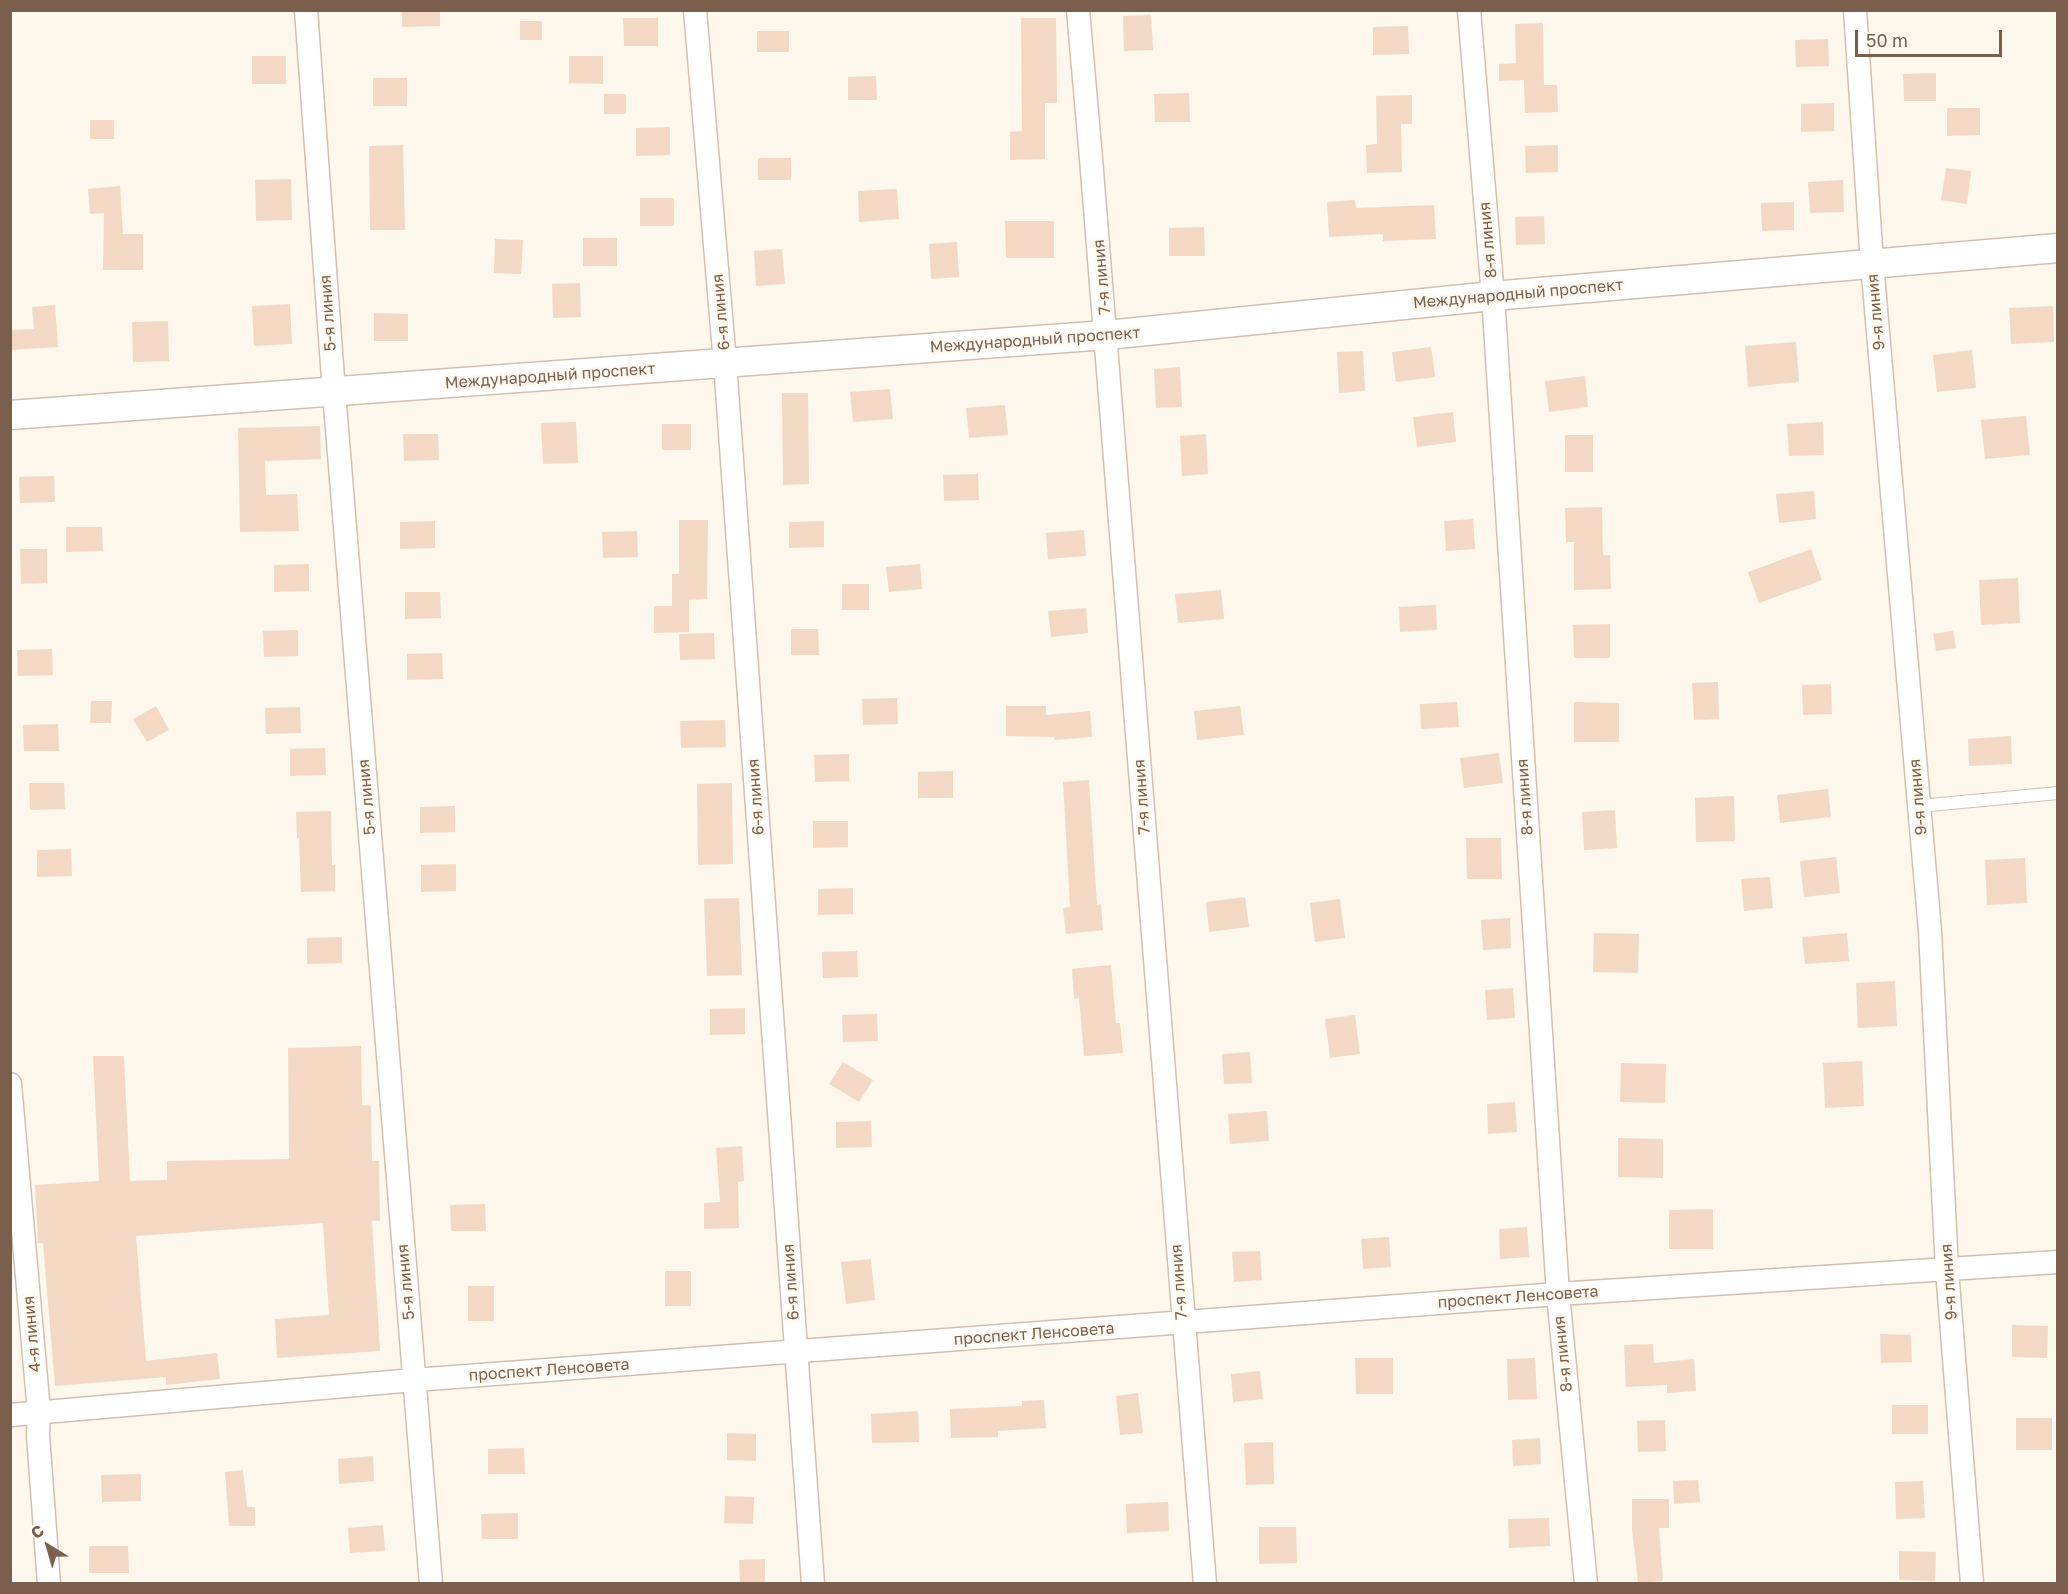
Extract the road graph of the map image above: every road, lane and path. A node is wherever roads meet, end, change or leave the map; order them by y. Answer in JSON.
{"nodes":[{"id":1,"x":306,"y":10,"type":"edge"},
{"id":2,"x":694,"y":10,"type":"edge"},
{"id":3,"x":1078,"y":10,"type":"edge"},
{"id":4,"x":1469,"y":10,"type":"edge"},
{"id":5,"x":1856,"y":10,"type":"edge"},
{"id":6,"x":2058,"y":248,"type":"edge"},
{"id":7,"x":1872,"y":263,"type":"junction"},
{"id":8,"x":1493,"y":296,"type":"junction"},
{"id":9,"x":1107,"y":335,"type":"junction"},
{"id":10,"x":725,"y":363,"type":"junction"},
{"id":11,"x":334,"y":392,"type":"junction"},
{"id":12,"x":10,"y":415,"type":"edge"},
{"id":13,"x":2058,"y":793,"type":"edge"},
{"id":14,"x":1919,"y":806,"type":"junction"},
{"id":15,"x":10,"y":1084,"type":"edge"},
{"id":16,"x":2058,"y":1262,"type":"edge"},
{"id":17,"x":1947,"y":1270,"type":"junction"},
{"id":18,"x":1558,"y":1294,"type":"junction"},
{"id":19,"x":1182,"y":1323,"type":"junction"},
{"id":20,"x":796,"y":1352,"type":"junction"},
{"id":21,"x":414,"y":1380,"type":"junction"},
{"id":22,"x":39,"y":1412,"type":"junction"},
{"id":23,"x":10,"y":1415,"type":"edge"},
{"id":24,"x":49,"y":1584,"type":"edge"},
{"id":25,"x":431,"y":1584,"type":"edge"},
{"id":26,"x":813,"y":1584,"type":"edge"},
{"id":27,"x":1205,"y":1584,"type":"edge"},
{"id":28,"x":1586,"y":1584,"type":"edge"},
{"id":29,"x":1972,"y":1584,"type":"edge"}],
"edges":[{"from":1,"to":11,"type":"street","name":"5-я линия"},
{"from":2,"to":10,"type":"street","name":"6-я линия"},
{"from":3,"to":9,"type":"street","name":"7-я линия"},
{"from":4,"to":8,"type":"street","name":"8-я линия"},
{"from":5,"to":7,"type":"street","name":"9-я линия"},
{"from":6,"to":7,"type":"street","name":"Международный проспект"},
{"from":7,"to":8,"type":"street","name":"Международный проспект"},
{"from":7,"to":14,"type":"street","name":"9-я линия"},
{"from":8,"to":9,"type":"street","name":"Международный проспект"},
{"from":8,"to":18,"type":"street","name":"8-я линия"},
{"from":9,"to":10,"type":"street","name":"Международный проспект"},
{"from":9,"to":19,"type":"street","name":"7-я линия"},
{"from":10,"to":11,"type":"street","name":"Международный проспект"},
{"from":10,"to":20,"type":"street","name":"6-я линия"},
{"from":11,"to":12,"type":"street","name":"Международный проспект"},
{"from":11,"to":21,"type":"street","name":"5-я линия"},
{"from":13,"to":14,"type":"lane"},
{"from":14,"to":17,"type":"street","name":"9-я линия"},
{"from":15,"to":22,"type":"street","name":"4-я линия"},
{"from":16,"to":17,"type":"street","name":"проспект Ленсовета"},
{"from":17,"to":18,"type":"street","name":"проспект Ленсовета"},
{"from":17,"to":29,"type":"street","name":"9-я линия"},
{"from":18,"to":19,"type":"street","name":"проспект Ленсовета"},
{"from":18,"to":28,"type":"street","name":"8-я линия"},
{"from":19,"to":20,"type":"street","name":"проспект Ленсовета"},
{"from":19,"to":27,"type":"street","name":"7-я линия"},
{"from":20,"to":21,"type":"street","name":"проспект Ленсовета"},
{"from":20,"to":26,"type":"street","name":"6-я линия"},
{"from":21,"to":22,"type":"street","name":"проспект Ленсовета"},
{"from":21,"to":25,"type":"street","name":"5-я линия"},
{"from":22,"to":23,"type":"street","name":"проспект Ленсовета"},
{"from":22,"to":24,"type":"street","name":"4-я линия"}]}
